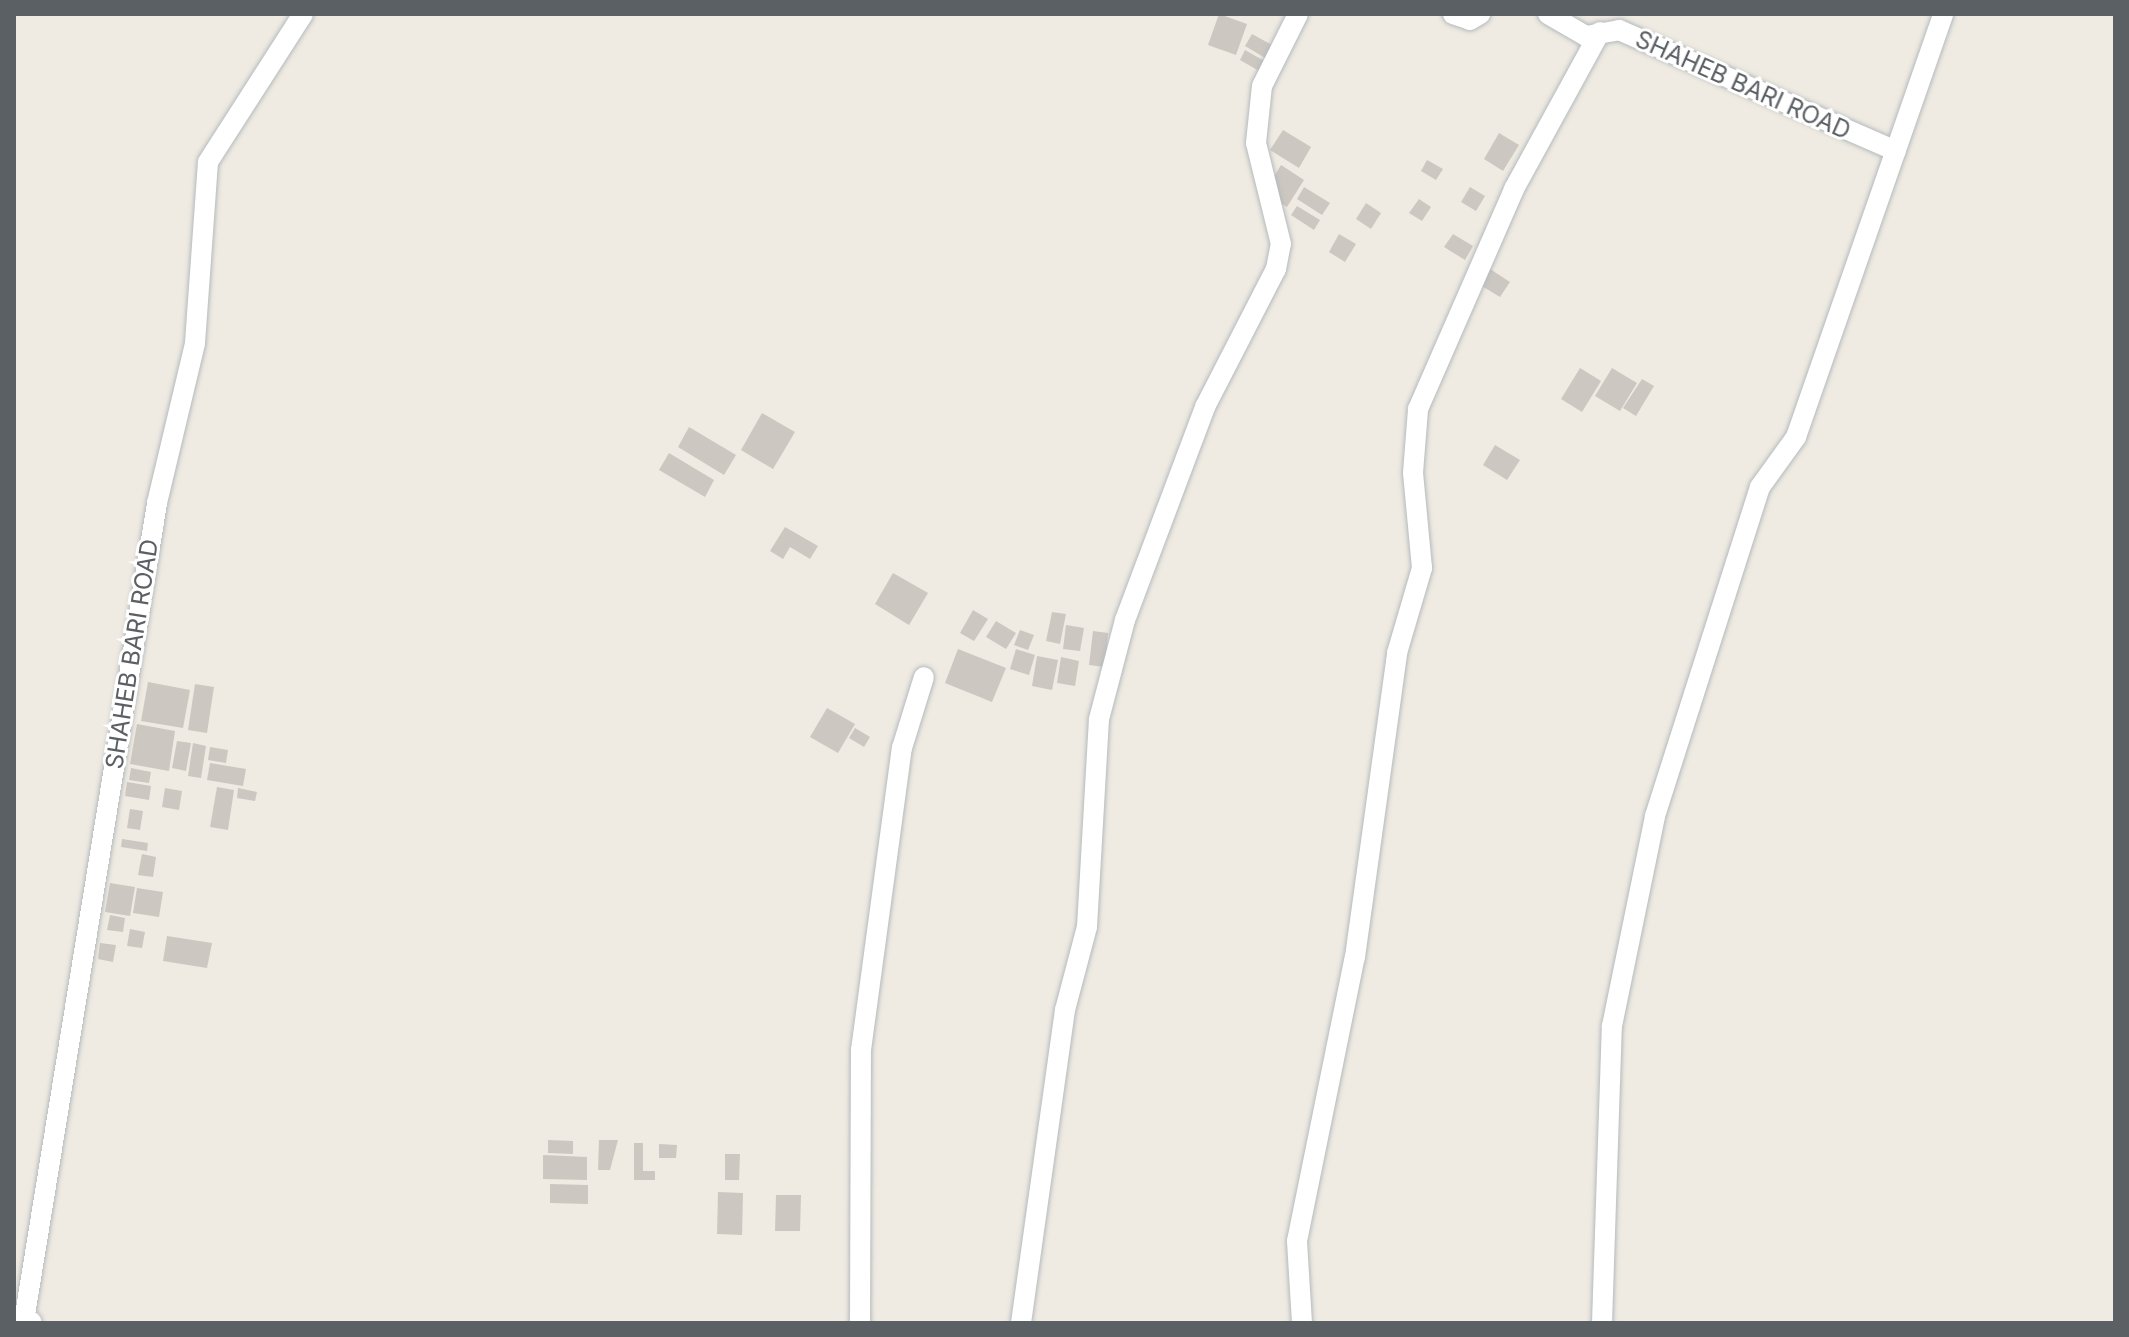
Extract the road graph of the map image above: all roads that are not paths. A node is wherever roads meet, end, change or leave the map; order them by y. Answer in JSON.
{"nodes":[{"id":1,"x":303,"y":14,"type":"edge"},
{"id":2,"x":1298,"y":14,"type":"edge"},
{"id":3,"x":1453,"y":14,"type":"edge"},
{"id":4,"x":1480,"y":14,"type":"edge"},
{"id":5,"x":1548,"y":14,"type":"edge"},
{"id":6,"x":1943,"y":14,"type":"edge"},
{"id":7,"x":1600,"y":32,"type":"junction"},
{"id":8,"x":1896,"y":151,"type":"junction"},
{"id":9,"x":924,"y":677,"type":"dead end"},
{"id":10,"x":23,"y":1321,"type":"edge"},
{"id":11,"x":860,"y":1323,"type":"edge"},
{"id":12,"x":1021,"y":1323,"type":"edge"},
{"id":13,"x":1302,"y":1323,"type":"edge"},
{"id":14,"x":1602,"y":1323,"type":"edge"}],
"edges":[{"from":1,"to":10,"type":"street","name":"SHAHEB BARI ROAD"},
{"from":2,"to":12,"type":"street"},
{"from":3,"to":4,"type":"street"},
{"from":5,"to":7,"type":"street","name":"SHAHEB BARI ROAD"},
{"from":6,"to":8,"type":"street"},
{"from":7,"to":8,"type":"street","name":"SHAHEB BARI ROAD"},
{"from":7,"to":13,"type":"street"},
{"from":8,"to":14,"type":"street"},
{"from":9,"to":11,"type":"street"}]}
